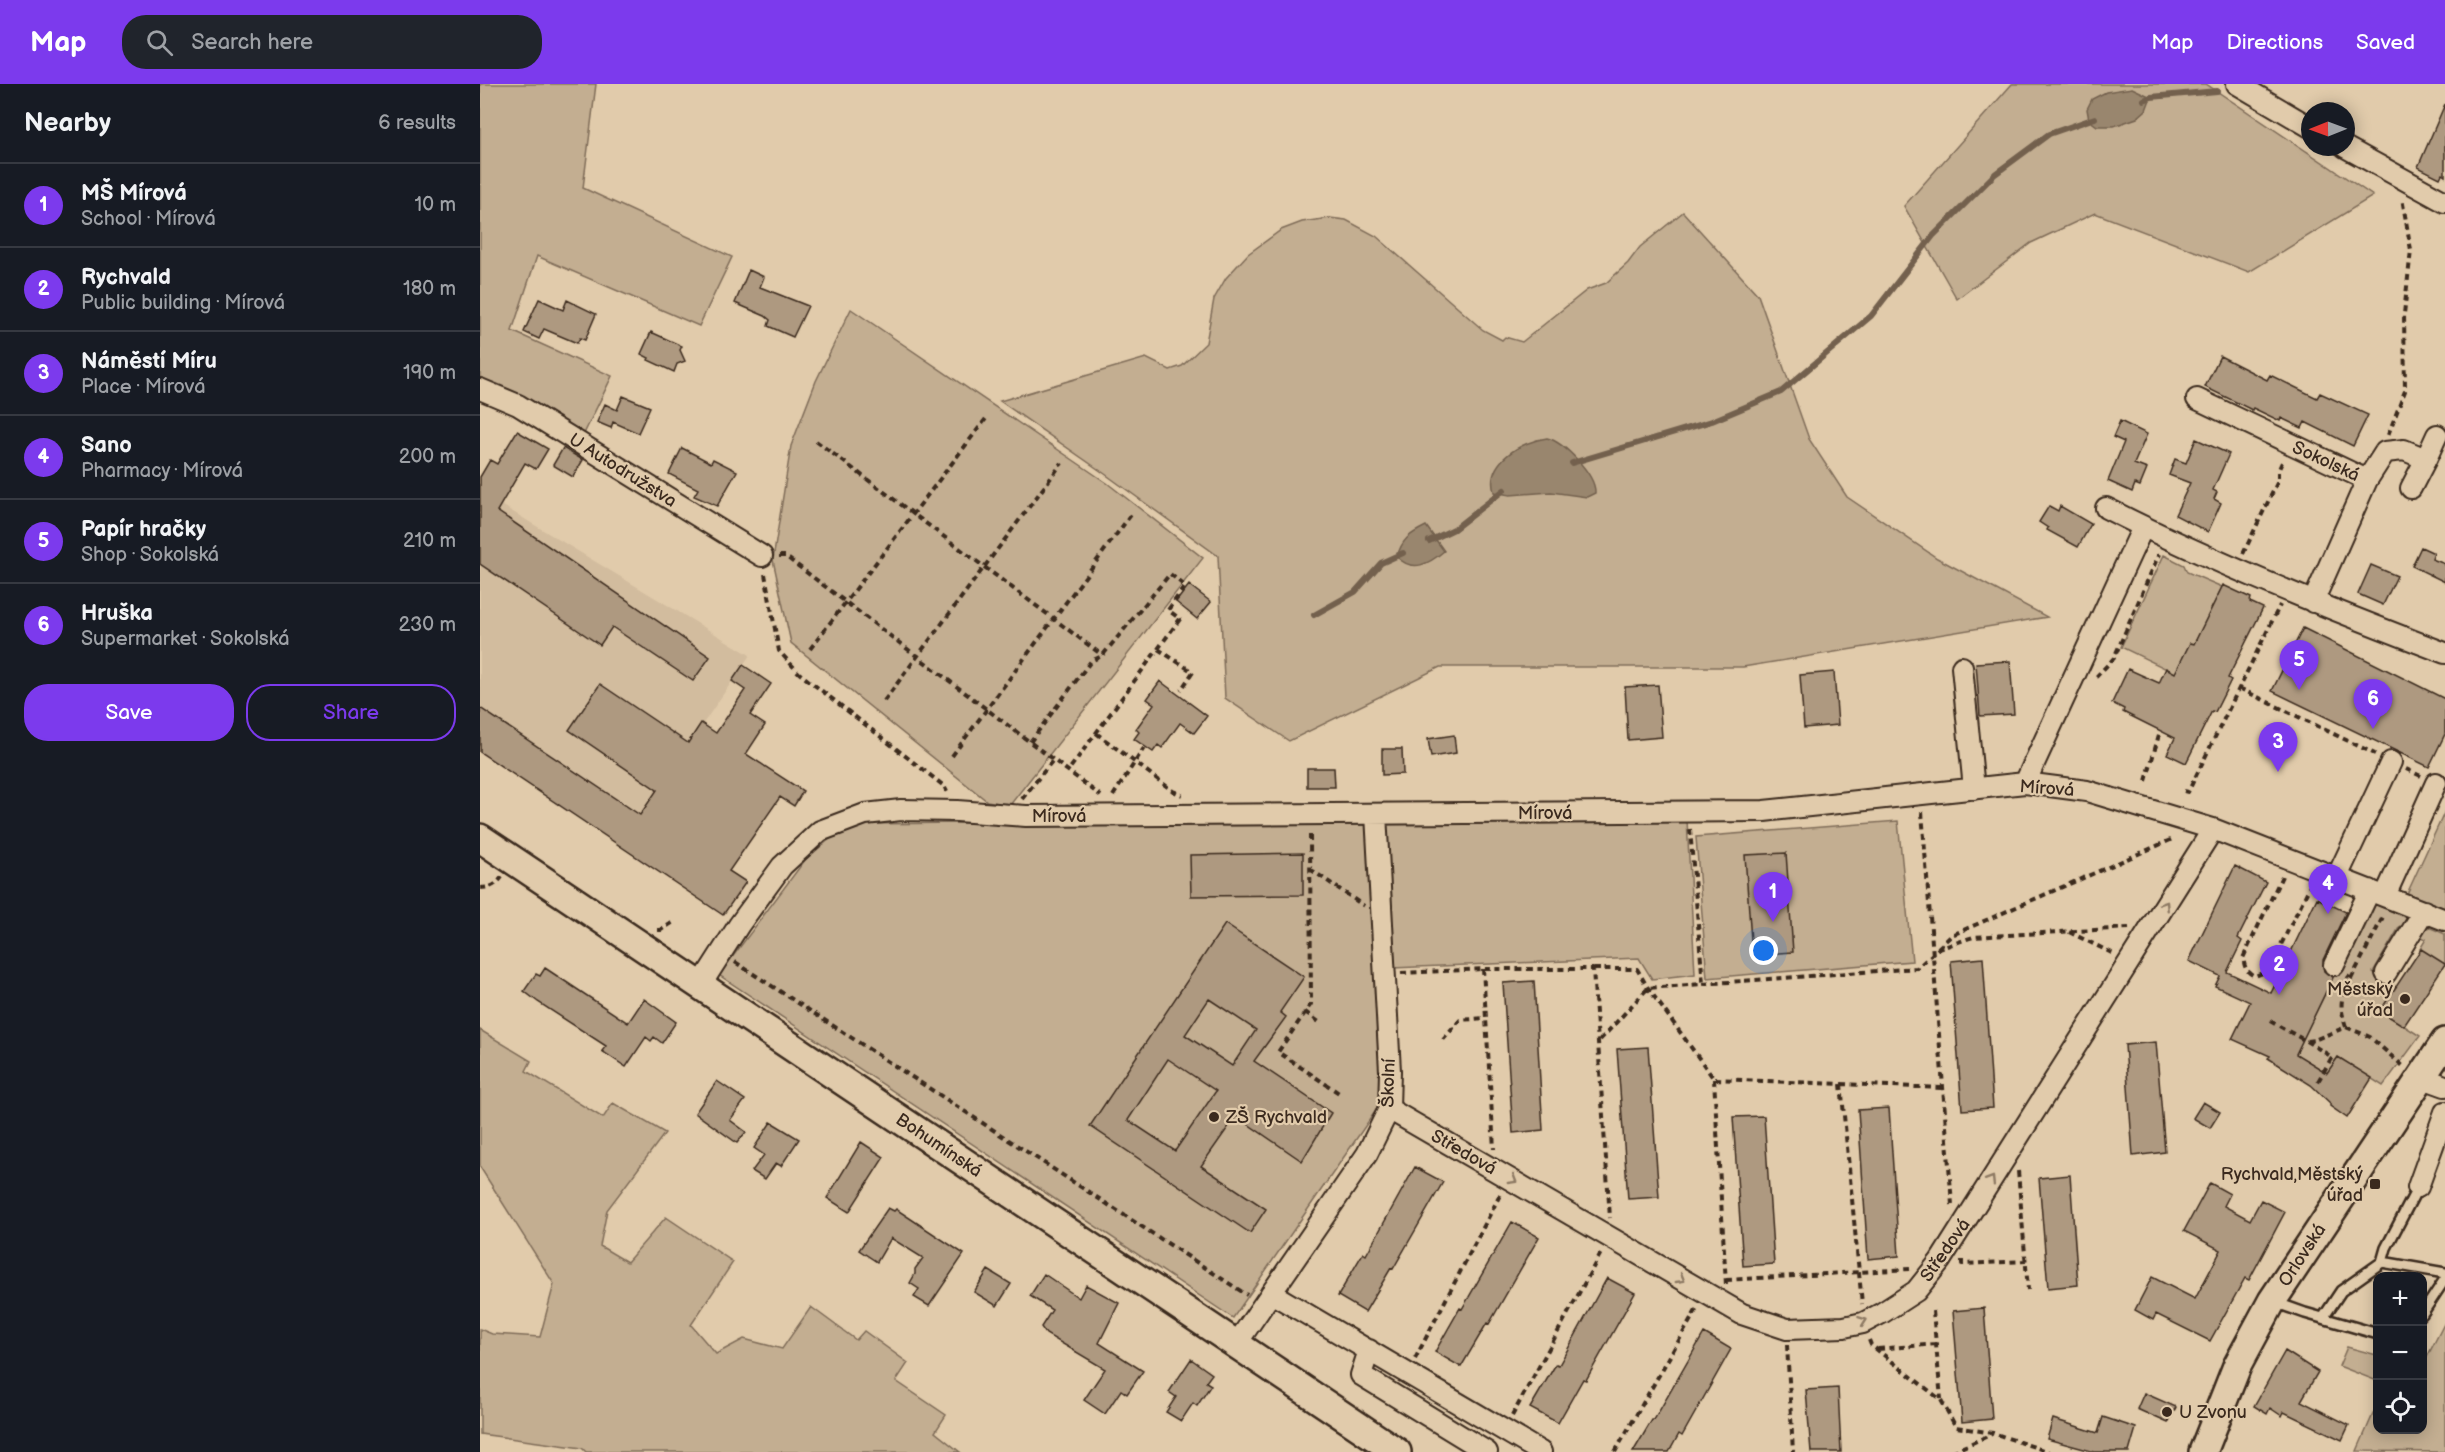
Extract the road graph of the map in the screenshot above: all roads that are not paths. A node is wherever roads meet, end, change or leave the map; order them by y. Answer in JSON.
{"nodes":[{"id":1,"x":2237,"y":84,"type":"edge"},
{"id":2,"x":2301,"y":122,"type":"edge"},
{"id":3,"x":2355,"y":153,"type":"edge"},
{"id":4,"x":2445,"y":202,"type":"edge"},
{"id":5,"x":480,"y":389,"type":"edge"},
{"id":6,"x":2197,"y":399,"type":"dead end"},
{"id":7,"x":2437,"y":435,"type":"dead end"},
{"id":8,"x":2426,"y":459,"type":"junction"},
{"id":9,"x":2367,"y":480,"type":"junction"},
{"id":10,"x":2411,"y":488,"type":"dead end"},
{"id":11,"x":2106,"y":508,"type":"dead end"},
{"id":12,"x":2143,"y":527,"type":"junction"},
{"id":13,"x":762,"y":556,"type":"road end"},
{"id":14,"x":2313,"y":602,"type":"junction"},
{"id":15,"x":2445,"y":653,"type":"edge"},
{"id":16,"x":1962,"y":667,"type":"dead end"},
{"id":17,"x":2391,"y":762,"type":"road end"},
{"id":18,"x":2025,"y":783,"type":"junction"},
{"id":19,"x":2436,"y":783,"type":"road end"},
{"id":20,"x":1974,"y":789,"type":"junction"},
{"id":21,"x":1376,"y":814,"type":"junction"},
{"id":22,"x":2213,"y":829,"type":"junction"},
{"id":23,"x":480,"y":838,"type":"edge"},
{"id":24,"x":2337,"y":877,"type":"junction"},
{"id":25,"x":2380,"y":900,"type":"junction"},
{"id":26,"x":2424,"y":911,"type":"junction"},
{"id":27,"x":2445,"y":920,"type":"edge"},
{"id":28,"x":2334,"y":965,"type":"road end"},
{"id":29,"x":2386,"y":973,"type":"dead end"},
{"id":30,"x":700,"y":986,"type":"junction"},
{"id":31,"x":2445,"y":1041,"type":"edge"},
{"id":32,"x":2420,"y":1077,"type":"junction"},
{"id":33,"x":2445,"y":1086,"type":"edge"},
{"id":34,"x":1389,"y":1109,"type":"junction"},
{"id":35,"x":2445,"y":1112,"type":"edge"},
{"id":36,"x":2418,"y":1187,"type":"joint"},
{"id":37,"x":2382,"y":1262,"type":"junction"},
{"id":38,"x":2445,"y":1273,"type":"edge"},
{"id":39,"x":2445,"y":1279,"type":"edge"},
{"id":40,"x":1267,"y":1299,"type":"junction"},
{"id":41,"x":2272,"y":1301,"type":"junction"},
{"id":42,"x":2427,"y":1306,"type":"edge"},
{"id":43,"x":2323,"y":1318,"type":"junction"},
{"id":44,"x":2373,"y":1333,"type":"edge"},
{"id":45,"x":1237,"y":1343,"type":"junction"},
{"id":46,"x":1369,"y":1350,"type":"junction"},
{"id":47,"x":1397,"y":1452,"type":"edge"},
{"id":48,"x":1487,"y":1452,"type":"edge"},
{"id":49,"x":1541,"y":1452,"type":"edge"},
{"id":50,"x":2203,"y":1452,"type":"edge"}],
"edges":[{"from":1,"to":2,"type":"street"},
{"from":3,"to":4,"type":"street"},
{"from":5,"to":13,"type":"street","name":"U Autodružstva"},
{"from":6,"to":9,"type":"street","name":"Sokolská"},
{"from":7,"to":8,"type":"street"},
{"from":8,"to":9,"type":"street"},
{"from":8,"to":10,"type":"street"},
{"from":9,"to":14,"type":"street","name":"Sokolská"},
{"from":11,"to":12,"type":"street"},
{"from":12,"to":14,"type":"street"},
{"from":12,"to":18,"type":"street"},
{"from":14,"to":15,"type":"street"},
{"from":16,"to":20,"type":"street"},
{"from":17,"to":24,"type":"street"},
{"from":18,"to":20,"type":"street","name":"Mírová"},
{"from":18,"to":22,"type":"street","name":"Mírová"},
{"from":19,"to":25,"type":"street"},
{"from":20,"to":21,"type":"street","name":"Mírová"},
{"from":21,"to":30,"type":"street","name":"Mírová"},
{"from":21,"to":34,"type":"street","name":"Školní"},
{"from":22,"to":24,"type":"street","name":"Mírová"},
{"from":34,"to":22,"type":"street","name":"Středová","one_way":true},
{"from":23,"to":30,"type":"main road","name":"Bohumínská"},
{"from":24,"to":25,"type":"street","name":"Mírová"},
{"from":25,"to":26,"type":"street","name":"Mírová"},
{"from":25,"to":28,"type":"street"},
{"from":26,"to":27,"type":"street","name":"Mírová"},
{"from":26,"to":29,"type":"street"},
{"from":30,"to":45,"type":"main road","name":"Bohumínská"},
{"from":31,"to":32,"type":"main road","name":"Orlovská"},
{"from":32,"to":33,"type":"street"},
{"from":32,"to":41,"type":"main road","name":"Orlovská"},
{"from":34,"to":40,"type":"street","name":"Školní"},
{"from":35,"to":36,"type":"street"},
{"from":36,"to":37,"type":"lane"},
{"from":37,"to":38,"type":"lane"},
{"from":37,"to":43,"type":"lane"},
{"from":39,"to":42,"type":"lane"},
{"from":40,"to":45,"type":"street","name":"Školní"},
{"from":40,"to":46,"type":"street"},
{"from":41,"to":43,"type":"lane"},
{"from":41,"to":50,"type":"main road","name":"Orlovská"},
{"from":43,"to":44,"type":"lane"},
{"from":45,"to":47,"type":"main road","name":"Bohumínská"},
{"from":46,"to":48,"type":"street"},
{"from":46,"to":49,"type":"street"}]}
